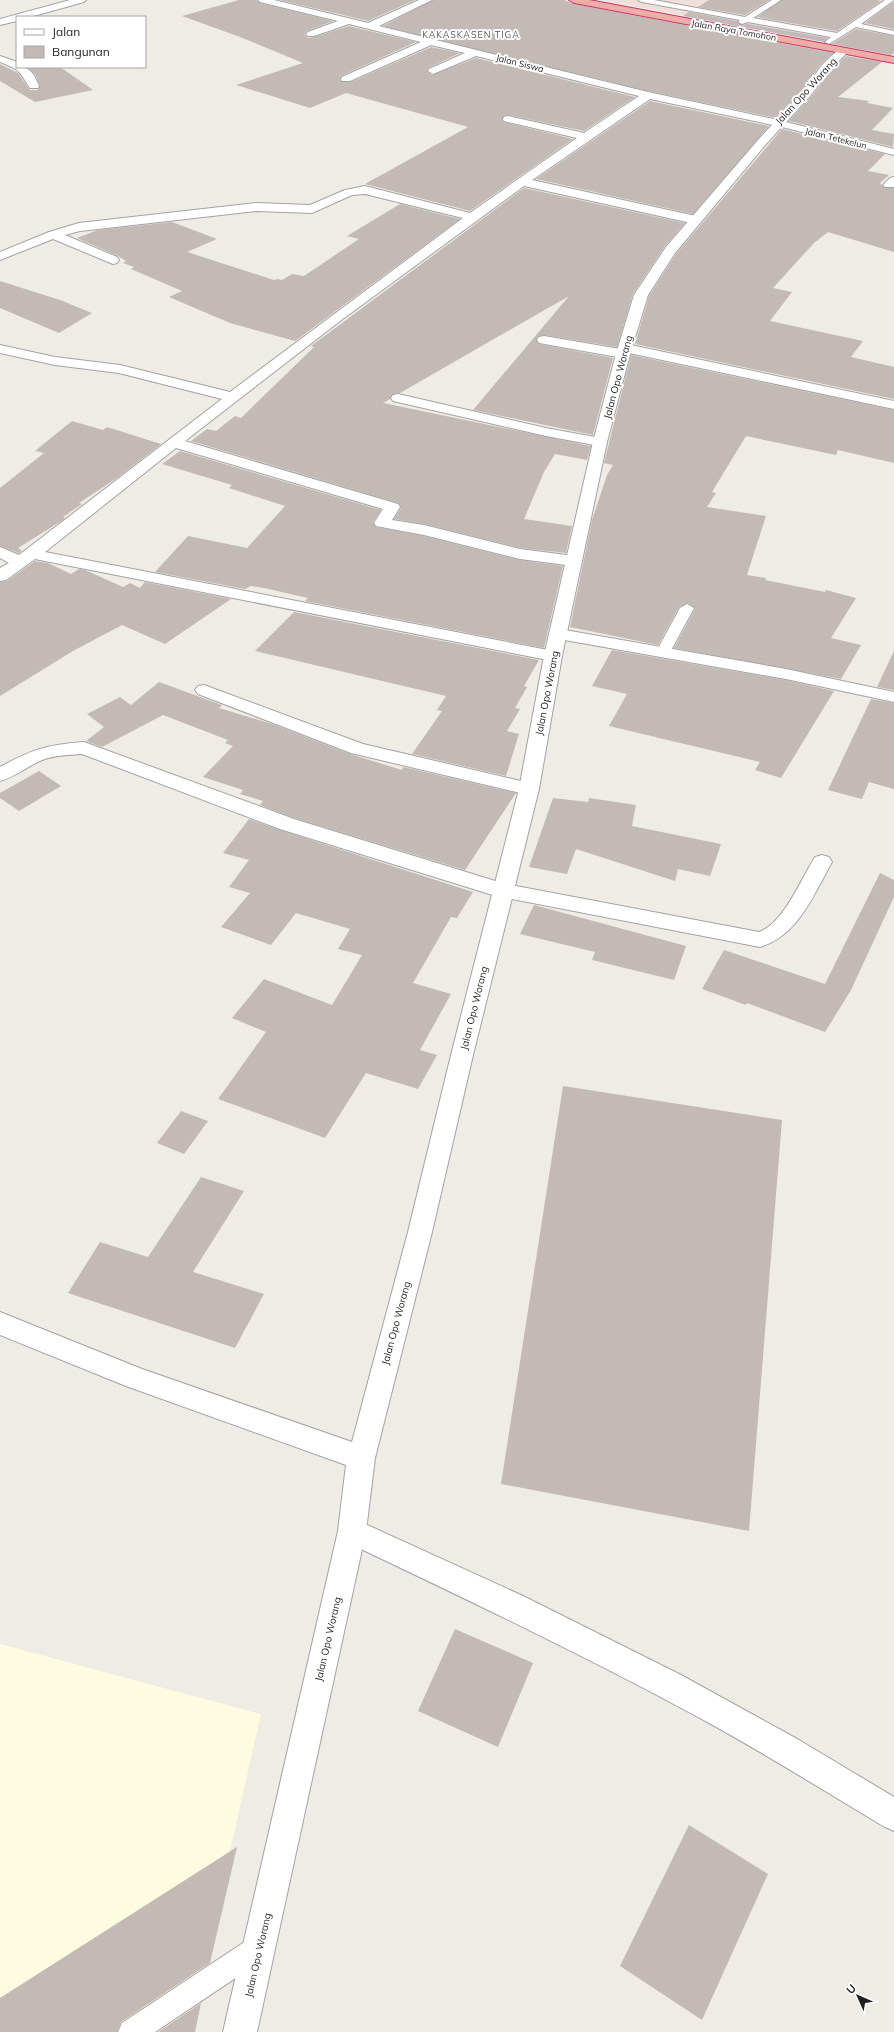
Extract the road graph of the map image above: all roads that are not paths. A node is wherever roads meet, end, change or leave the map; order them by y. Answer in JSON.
{"nodes":[{"id":1,"x":81,"y":0,"type":"edge"},
{"id":2,"x":263,"y":0,"type":"edge"},
{"id":3,"x":427,"y":0,"type":"edge"},
{"id":4,"x":574,"y":0,"type":"edge"},
{"id":5,"x":642,"y":0,"type":"edge"},
{"id":6,"x":778,"y":0,"type":"edge"},
{"id":7,"x":890,"y":0,"type":"edge"},
{"id":8,"x":22,"y":16,"type":"edge"},
{"id":9,"x":16,"y":18,"type":"edge"},
{"id":10,"x":746,"y":20,"type":"junction"},
{"id":11,"x":348,"y":21,"type":"junction"},
{"id":12,"x":0,"y":22,"type":"edge"},
{"id":13,"x":856,"y":25,"type":"junction"},
{"id":14,"x":370,"y":26,"type":"junction"},
{"id":15,"x":731,"y":29,"type":"junction"},
{"id":16,"x":894,"y":32,"type":"edge"},
{"id":17,"x":310,"y":34,"type":"dead end"},
{"id":18,"x":431,"y":41,"type":"junction"},
{"id":19,"x":841,"y":44,"type":"junction"},
{"id":20,"x":822,"y":47,"type":"junction"},
{"id":21,"x":476,"y":52,"type":"junction"},
{"id":22,"x":0,"y":59,"type":"edge"},
{"id":23,"x":894,"y":60,"type":"edge"},
{"id":24,"x":16,"y":66,"type":"edge"},
{"id":25,"x":21,"y":68,"type":"edge"},
{"id":26,"x":433,"y":71,"type":"dead end"},
{"id":27,"x":346,"y":79,"type":"dead end"},
{"id":28,"x":34,"y":86,"type":"dead end"},
{"id":29,"x":648,"y":95,"type":"junction"},
{"id":30,"x":508,"y":119,"type":"dead end"},
{"id":31,"x":778,"y":123,"type":"junction"},
{"id":32,"x":585,"y":137,"type":"junction"},
{"id":33,"x":894,"y":152,"type":"edge"},
{"id":34,"x":524,"y":182,"type":"junction"},
{"id":35,"x":473,"y":217,"type":"junction"},
{"id":36,"x":696,"y":220,"type":"junction"},
{"id":37,"x":53,"y":235,"type":"junction"},
{"id":38,"x":0,"y":256,"type":"edge"},
{"id":39,"x":113,"y":260,"type":"dead end"},
{"id":40,"x":544,"y":340,"type":"dead end"},
{"id":41,"x":0,"y":349,"type":"edge"},
{"id":42,"x":624,"y":351,"type":"junction"},
{"id":43,"x":233,"y":396,"type":"junction"},
{"id":44,"x":398,"y":398,"type":"dead end"},
{"id":45,"x":894,"y":405,"type":"edge"},
{"id":46,"x":600,"y":442,"type":"junction"},
{"id":47,"x":174,"y":443,"type":"junction"},
{"id":48,"x":0,"y":552,"type":"edge"},
{"id":49,"x":26,"y":558,"type":"junction"},
{"id":50,"x":574,"y":561,"type":"junction"},
{"id":51,"x":0,"y":576,"type":"edge"},
{"id":52,"x":687,"y":608,"type":"dead end"},
{"id":53,"x":559,"y":634,"type":"junction"},
{"id":54,"x":663,"y":652,"type":"junction"},
{"id":55,"x":554,"y":656,"type":"junction"},
{"id":56,"x":204,"y":690,"type":"dead end"},
{"id":57,"x":894,"y":697,"type":"edge"},
{"id":58,"x":0,"y":775,"type":"edge"},
{"id":59,"x":529,"y":789,"type":"junction"},
{"id":60,"x":822,"y":862,"type":"dead end"},
{"id":61,"x":503,"y":891,"type":"junction"},
{"id":62,"x":0,"y":1323,"type":"edge"},
{"id":63,"x":360,"y":1458,"type":"junction"},
{"id":64,"x":352,"y":1532,"type":"junction"},
{"id":65,"x":894,"y":1816,"type":"edge"},
{"id":66,"x":260,"y":1947,"type":"junction"},
{"id":67,"x":131,"y":2032,"type":"edge"},
{"id":68,"x":240,"y":2032,"type":"edge"}],
"edges":[{"from":1,"to":8,"type":"street"},
{"from":2,"to":11,"type":"street","name":"Jalan Siswa"},
{"from":3,"to":14,"type":"street"},
{"from":4,"to":15,"type":"highway","name":"Jalan Raya Tomohon"},
{"from":5,"to":10,"type":"lane"},
{"from":6,"to":10,"type":"lane"},
{"from":7,"to":13,"type":"lane"},
{"from":9,"to":12,"type":"street"},
{"from":10,"to":15,"type":"lane"},
{"from":10,"to":19,"type":"lane"},
{"from":11,"to":14,"type":"street","name":"Jalan Siswa"},
{"from":11,"to":17,"type":"street"},
{"from":13,"to":16,"type":"lane"},
{"from":13,"to":19,"type":"lane"},
{"from":14,"to":18,"type":"street","name":"Jalan Siswa"},
{"from":15,"to":20,"type":"highway","name":"Jalan Raya Tomohon"},
{"from":18,"to":21,"type":"street","name":"Jalan Siswa"},
{"from":18,"to":27,"type":"street"},
{"from":19,"to":20,"type":"highway","name":"Jalan Raya Tomohon"},
{"from":19,"to":20,"type":"lane"},
{"from":19,"to":23,"type":"highway","name":"Jalan Raya Tomohon"},
{"from":19,"to":31,"type":"street","name":"Jalan Opo Worang"},
{"from":21,"to":26,"type":"street"},
{"from":21,"to":29,"type":"street","name":"Jalan Siswa"},
{"from":22,"to":24,"type":"street"},
{"from":25,"to":28,"type":"street"},
{"from":29,"to":31,"type":"street","name":"Jalan Siswa"},
{"from":29,"to":32,"type":"street"},
{"from":30,"to":32,"type":"street"},
{"from":31,"to":33,"type":"street","name":"Jalan Tetekelun"},
{"from":31,"to":36,"type":"street","name":"Jalan Opo Worang"},
{"from":32,"to":34,"type":"street"},
{"from":34,"to":35,"type":"street"},
{"from":34,"to":36,"type":"street"},
{"from":35,"to":37,"type":"street"},
{"from":35,"to":43,"type":"street"},
{"from":36,"to":42,"type":"street","name":"Jalan Opo Worang"},
{"from":37,"to":38,"type":"street"},
{"from":37,"to":39,"type":"street"},
{"from":40,"to":42,"type":"street"},
{"from":41,"to":43,"type":"street"},
{"from":42,"to":45,"type":"street"},
{"from":42,"to":46,"type":"street","name":"Jalan Opo Worang"},
{"from":43,"to":47,"type":"street"},
{"from":44,"to":46,"type":"street"},
{"from":46,"to":50,"type":"street","name":"Jalan Opo Worang"},
{"from":47,"to":49,"type":"street"},
{"from":47,"to":50,"type":"street"},
{"from":48,"to":49,"type":"street"},
{"from":49,"to":51,"type":"street"},
{"from":49,"to":55,"type":"street"},
{"from":50,"to":53,"type":"street","name":"Jalan Opo Worang"},
{"from":52,"to":54,"type":"lane"},
{"from":53,"to":54,"type":"street"},
{"from":53,"to":55,"type":"street","name":"Jalan Opo Worang"},
{"from":54,"to":57,"type":"street"},
{"from":55,"to":59,"type":"street","name":"Jalan Opo Worang"},
{"from":56,"to":59,"type":"street"},
{"from":58,"to":61,"type":"street"},
{"from":59,"to":61,"type":"street","name":"Jalan Opo Worang"},
{"from":60,"to":61,"type":"street"},
{"from":61,"to":63,"type":"street","name":"Jalan Opo Worang"},
{"from":62,"to":63,"type":"street"},
{"from":63,"to":64,"type":"street","name":"Jalan Opo Worang"},
{"from":64,"to":65,"type":"street"},
{"from":64,"to":66,"type":"street","name":"Jalan Opo Worang"},
{"from":66,"to":67,"type":"lane"},
{"from":66,"to":68,"type":"street","name":"Jalan Opo Worang"}]}
